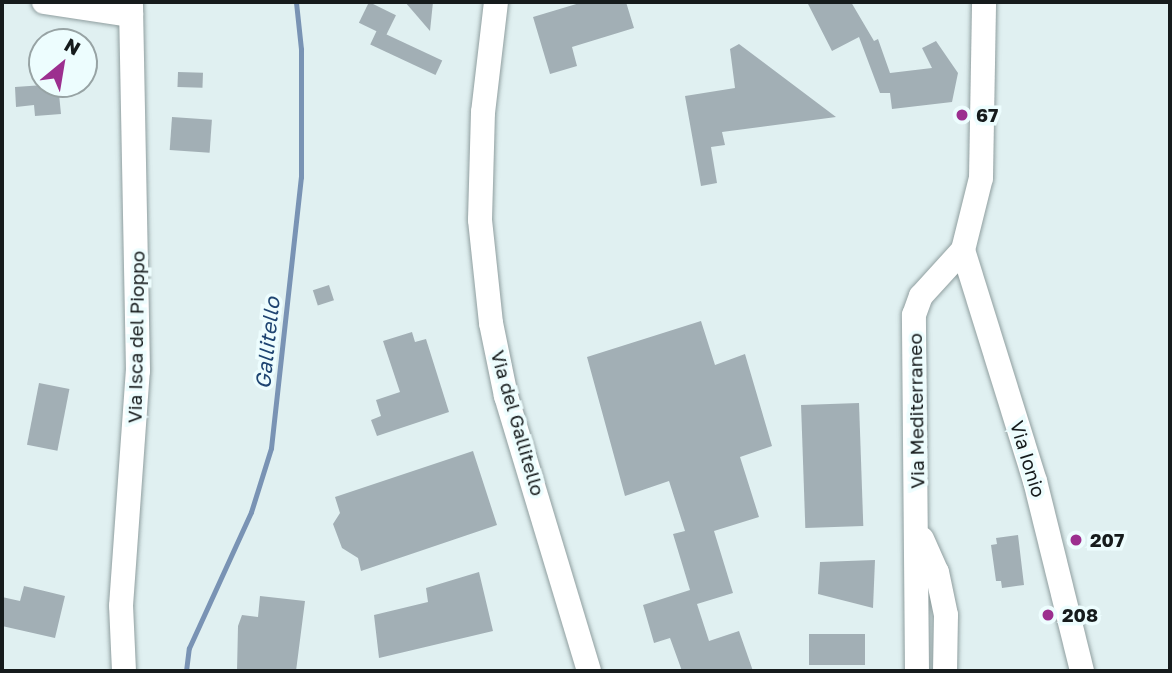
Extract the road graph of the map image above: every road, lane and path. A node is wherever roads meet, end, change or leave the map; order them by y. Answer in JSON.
{"nodes":[{"id":1,"x":44,"y":2,"type":"edge"},
{"id":2,"x":496,"y":2,"type":"edge"},
{"id":3,"x":984,"y":2,"type":"edge"},
{"id":4,"x":131,"y":8,"type":"edge"},
{"id":5,"x":963,"y":250,"type":"junction"},
{"id":6,"x":919,"y":532,"type":"junction"},
{"id":7,"x":124,"y":671,"type":"edge"},
{"id":8,"x":589,"y":671,"type":"edge"},
{"id":9,"x":917,"y":671,"type":"edge"},
{"id":10,"x":945,"y":671,"type":"edge"},
{"id":11,"x":1082,"y":671,"type":"edge"}],
"edges":[{"from":1,"to":4,"type":"street"},
{"from":2,"to":8,"type":"street","name":"Via del Gallitello"},
{"from":3,"to":5,"type":"street","name":"Via Mediterraneo"},
{"from":4,"to":7,"type":"street","name":"Via Isca del Pioppo"},
{"from":5,"to":6,"type":"street","name":"Via Mediterraneo"},
{"from":5,"to":11,"type":"street","name":"Via Ionio"},
{"from":6,"to":9,"type":"street","name":"Via Mediterraneo"},
{"from":6,"to":10,"type":"street"}]}
